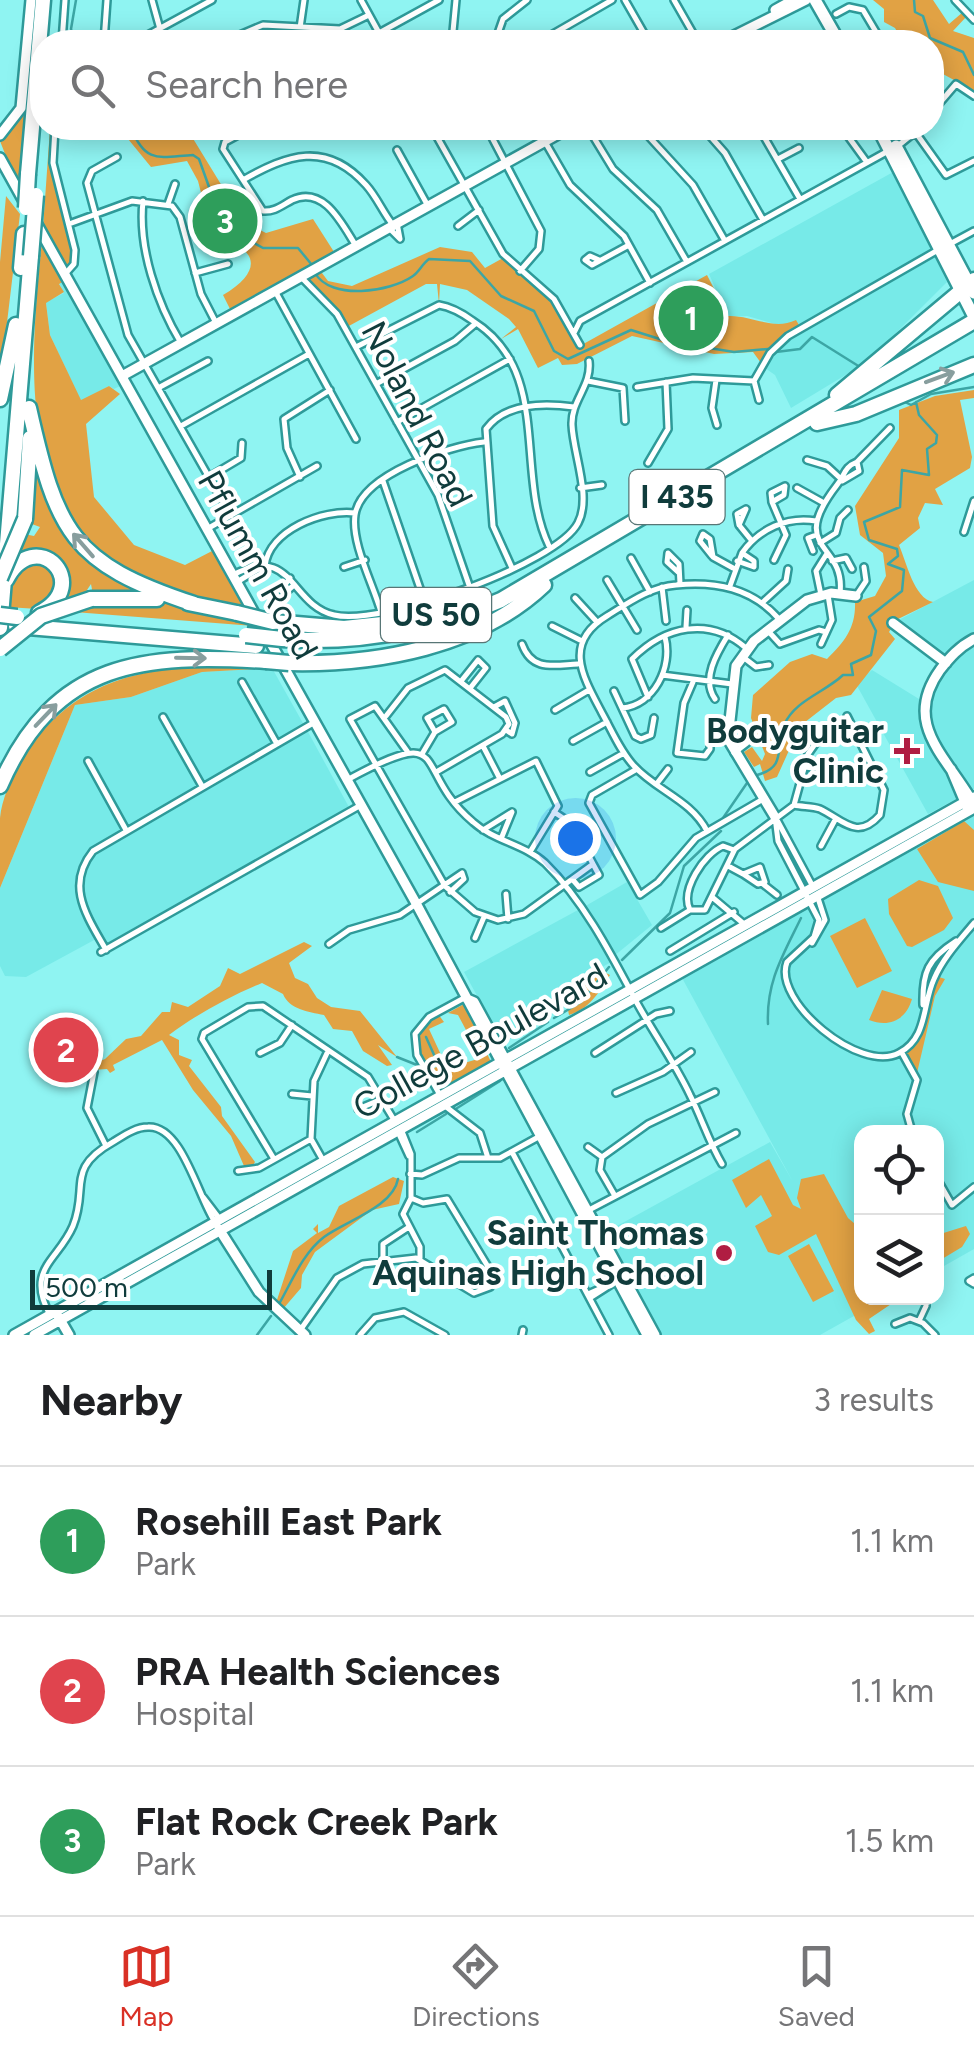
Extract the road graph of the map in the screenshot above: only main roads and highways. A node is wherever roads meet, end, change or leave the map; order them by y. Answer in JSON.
{"nodes":[{"id":1,"x":31,"y":0,"type":"edge"},
{"id":2,"x":43,"y":0,"type":"edge"},
{"id":3,"x":52,"y":0,"type":"edge"},
{"id":4,"x":793,"y":0,"type":"edge"},
{"id":5,"x":807,"y":0,"type":"edge"},
{"id":6,"x":815,"y":0,"type":"edge"},
{"id":7,"x":40,"y":30,"type":"edge"},
{"id":8,"x":50,"y":30,"type":"edge"},
{"id":9,"x":744,"y":30,"type":"edge"},
{"id":10,"x":745,"y":30,"type":"edge"},
{"id":11,"x":824,"y":30,"type":"edge"},
{"id":12,"x":832,"y":30,"type":"edge"},
{"id":13,"x":0,"y":135,"type":"edge"},
{"id":14,"x":31,"y":140,"type":"edge"},
{"id":15,"x":40,"y":140,"type":"edge"},
{"id":16,"x":546,"y":140,"type":"edge"},
{"id":17,"x":887,"y":140,"type":"edge"},
{"id":18,"x":890,"y":140,"type":"edge"},
{"id":19,"x":893,"y":148,"type":"junction"},
{"id":20,"x":0,"y":158,"type":"edge"},
{"id":21,"x":969,"y":289,"type":"edge"},
{"id":22,"x":21,"y":319,"type":"junction"},
{"id":23,"x":974,"y":319,"type":"edge"},
{"id":24,"x":974,"y":330,"type":"edge"},
{"id":25,"x":974,"y":365,"type":"edge"},
{"id":26,"x":122,"y":376,"type":"junction"},
{"id":27,"x":0,"y":398,"type":"edge"},
{"id":28,"x":30,"y":408,"type":"junction"},
{"id":29,"x":816,"y":419,"type":"junction"},
{"id":30,"x":0,"y":520,"type":"edge"},
{"id":31,"x":2,"y":582,"type":"edge"},
{"id":32,"x":542,"y":582,"type":"junction"},
{"id":33,"x":856,"y":596,"type":"road end"},
{"id":34,"x":194,"y":604,"type":"junction"},
{"id":35,"x":0,"y":615,"type":"edge"},
{"id":36,"x":21,"y":620,"type":"junction"},
{"id":37,"x":893,"y":623,"type":"dead end"},
{"id":38,"x":0,"y":626,"type":"edge"},
{"id":39,"x":974,"y":638,"type":"edge"},
{"id":40,"x":0,"y":649,"type":"edge"},
{"id":41,"x":287,"y":650,"type":"junction"},
{"id":42,"x":946,"y":662,"type":"junction"},
{"id":43,"x":0,"y":786,"type":"edge"},
{"id":44,"x":971,"y":806,"type":"edge"},
{"id":45,"x":776,"y":818,"type":"road end"},
{"id":46,"x":812,"y":893,"type":"junction"},
{"id":47,"x":632,"y":992,"type":"junction"},
{"id":48,"x":505,"y":1064,"type":"junction"},
{"id":49,"x":585,"y":1212,"type":"junction"},
{"id":50,"x":220,"y":1225,"type":"junction"},
{"id":51,"x":55,"y":1318,"type":"junction"},
{"id":52,"x":302,"y":1334,"type":"edge"},
{"id":53,"x":14,"y":1335,"type":"edge"},
{"id":54,"x":34,"y":1335,"type":"edge"},
{"id":55,"x":61,"y":1335,"type":"edge"},
{"id":56,"x":69,"y":1335,"type":"edge"},
{"id":57,"x":646,"y":1335,"type":"edge"},
{"id":58,"x":655,"y":1335,"type":"edge"}],
"edges":[{"from":1,"to":13,"type":"main road"},
{"from":2,"to":7,"type":"highway","bridge":true},
{"from":3,"to":8,"type":"highway"},
{"from":4,"to":9,"type":"main road"},
{"from":5,"to":10,"type":"main road"},
{"from":5,"to":11,"type":"main road"},
{"from":6,"to":12,"type":"main road"},
{"from":14,"to":22,"type":"highway","bridge":true},
{"from":15,"to":22,"type":"highway","bridge":true},
{"from":16,"to":26,"type":"main road"},
{"from":17,"to":19,"type":"main road"},
{"from":18,"to":19,"type":"main road"},
{"from":19,"to":21,"type":"main road"},
{"from":20,"to":26,"type":"main road","name":"Pflumm Road"},
{"from":21,"to":23,"type":"main road"},
{"from":21,"to":29,"type":"highway"},
{"from":22,"to":27,"type":"highway"},
{"from":22,"to":28,"type":"highway"},
{"from":22,"to":30,"type":"highway"},
{"from":22,"to":31,"type":"highway"},
{"from":23,"to":29,"type":"highway","number":"I 435"},
{"from":24,"to":29,"type":"highway","number":"I 435"},
{"from":29,"to":25,"type":"highway","one_way":true},
{"from":26,"to":48,"type":"main road","name":"Pflumm Road"},
{"from":28,"to":31,"type":"highway","bridge":true},
{"from":34,"to":28,"type":"highway","one_way":true},
{"from":29,"to":32,"type":"highway","number":"I 435"},
{"from":31,"to":36,"type":"highway"},
{"from":31,"to":38,"type":"highway"},
{"from":32,"to":34,"type":"highway","number":"US 50","bridge":true},
{"from":32,"to":41,"type":"highway","number":"I 435"},
{"from":32,"to":41,"type":"highway","number":"US 50"},
{"from":33,"to":45,"type":"main road"},
{"from":34,"to":40,"type":"highway","number":"US 50","bridge":true},
{"from":35,"to":36,"type":"highway","number":"I 435","bridge":true},
{"from":36,"to":38,"type":"highway","number":"I 435"},
{"from":36,"to":41,"type":"highway","number":"I 435"},
{"from":37,"to":42,"type":"main road"},
{"from":39,"to":42,"type":"main road"},
{"from":43,"to":41,"type":"highway","number":"US 50","one_way":true,"bridge":true},
{"from":42,"to":44,"type":"main road"},
{"from":44,"to":46,"type":"main road","name":"College Boulevard"},
{"from":46,"to":47,"type":"main road","name":"College Boulevard"},
{"from":46,"to":47,"type":"main road","name":"College Boulevard"},
{"from":47,"to":48,"type":"main road","name":"College Boulevard"},
{"from":48,"to":49,"type":"main road","name":"Pflumm Road"},
{"from":48,"to":50,"type":"main road","name":"College Boulevard"},
{"from":49,"to":57,"type":"main road","name":"Pflumm Road"},
{"from":49,"to":58,"type":"main road","name":"Pflumm Road"},
{"from":50,"to":51,"type":"main road","name":"College Boulevard"},
{"from":50,"to":52,"type":"main road"},
{"from":51,"to":53,"type":"main road","name":"College Boulevard"},
{"from":51,"to":54,"type":"main road","name":"College Boulevard"},
{"from":51,"to":55,"type":"main road"},
{"from":51,"to":56,"type":"main road"}]}
